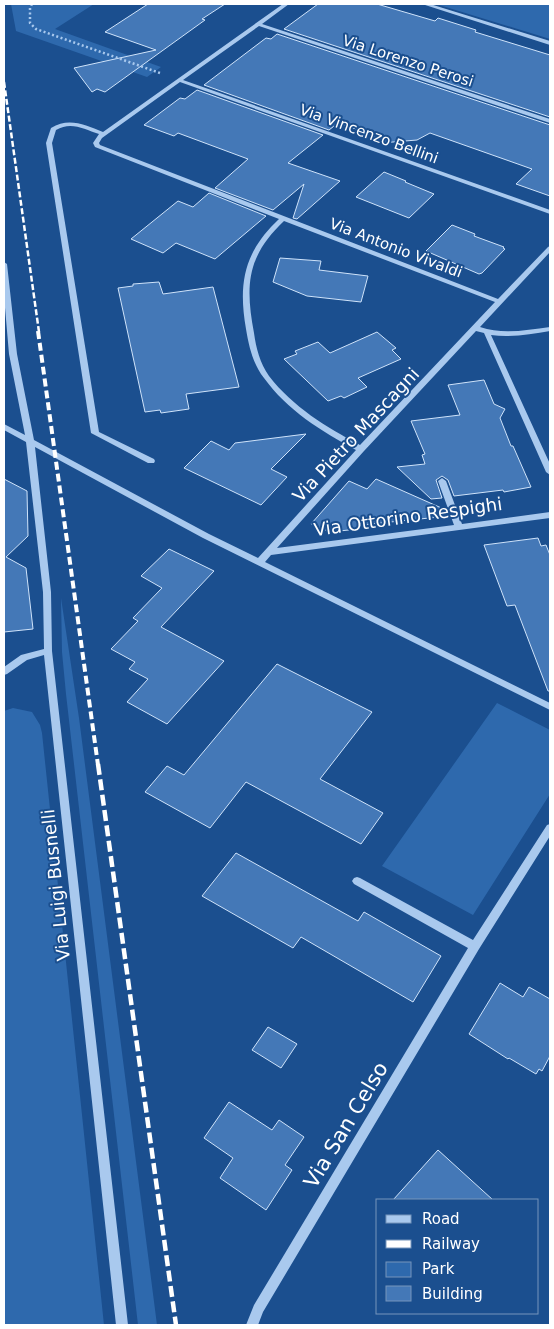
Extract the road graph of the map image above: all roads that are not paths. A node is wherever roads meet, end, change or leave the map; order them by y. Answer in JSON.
{"nodes":[{"id":1,"x":286,"y":4,"type":"edge"},
{"id":2,"x":425,"y":4,"type":"edge"},
{"id":3,"x":258,"y":24,"type":"junction"},
{"id":4,"x":550,"y":42,"type":"edge"},
{"id":5,"x":179,"y":80,"type":"junction"},
{"id":6,"x":550,"y":121,"type":"edge"},
{"id":7,"x":103,"y":134,"type":"junction"},
{"id":8,"x":550,"y":212,"type":"edge"},
{"id":9,"x":283,"y":218,"type":"junction"},
{"id":10,"x":550,"y":248,"type":"edge"},
{"id":11,"x":4,"y":264,"type":"edge"},
{"id":12,"x":500,"y":302,"type":"junction"},
{"id":13,"x":475,"y":328,"type":"junction"},
{"id":14,"x":550,"y":329,"type":"edge"},
{"id":15,"x":487,"y":333,"type":"junction"},
{"id":16,"x":4,"y":427,"type":"edge"},
{"id":17,"x":30,"y":440,"type":"junction"},
{"id":18,"x":361,"y":449,"type":"junction"},
{"id":19,"x":151,"y":461,"type":"dead end"},
{"id":20,"x":550,"y":472,"type":"edge"},
{"id":21,"x":442,"y":481,"type":"dead end"},
{"id":22,"x":550,"y":515,"type":"edge"},
{"id":23,"x":459,"y":527,"type":"junction"},
{"id":24,"x":269,"y":552,"type":"junction"},
{"id":25,"x":260,"y":562,"type":"junction"},
{"id":26,"x":48,"y":651,"type":"junction"},
{"id":27,"x":4,"y":672,"type":"edge"},
{"id":28,"x":550,"y":706,"type":"edge"},
{"id":29,"x":550,"y":828,"type":"edge"},
{"id":30,"x":357,"y":881,"type":"dead end"},
{"id":31,"x":475,"y":946,"type":"junction"},
{"id":32,"x":122,"y":1325,"type":"edge"},
{"id":33,"x":252,"y":1325,"type":"edge"}],
"edges":[{"from":1,"to":3,"type":"street"},
{"from":2,"to":4,"type":"street"},
{"from":3,"to":5,"type":"street"},
{"from":3,"to":6,"type":"street","name":"Via Lorenzo Perosi"},
{"from":5,"to":7,"type":"street"},
{"from":5,"to":8,"type":"street","name":"Via Vincenzo Bellini"},
{"from":7,"to":9,"type":"street","name":"Via Antonio Vivaldi"},
{"from":7,"to":19,"type":"street"},
{"from":9,"to":12,"type":"street","name":"Via Antonio Vivaldi"},
{"from":9,"to":18,"type":"street"},
{"from":10,"to":12,"type":"street","name":"Via Pietro Mascagni"},
{"from":11,"to":17,"type":"street","name":"Via Luigi Busnelli"},
{"from":12,"to":13,"type":"street","name":"Via Pietro Mascagni"},
{"from":13,"to":15,"type":"street"},
{"from":13,"to":18,"type":"street","name":"Via Pietro Mascagni"},
{"from":14,"to":15,"type":"street"},
{"from":15,"to":20,"type":"street"},
{"from":16,"to":17,"type":"street"},
{"from":17,"to":25,"type":"street"},
{"from":17,"to":26,"type":"street","name":"Via Luigi Busnelli"},
{"from":18,"to":24,"type":"street","name":"Via Pietro Mascagni"},
{"from":21,"to":23,"type":"street"},
{"from":22,"to":23,"type":"street","name":"Via Ottorino Respighi"},
{"from":23,"to":24,"type":"street","name":"Via Ottorino Respighi"},
{"from":24,"to":25,"type":"street","name":"Via Pietro Mascagni"},
{"from":25,"to":28,"type":"street"},
{"from":26,"to":27,"type":"street"},
{"from":26,"to":32,"type":"street","name":"Via Luigi Busnelli"},
{"from":29,"to":31,"type":"street","name":"Via San Celso"},
{"from":30,"to":31,"type":"street"},
{"from":31,"to":33,"type":"street","name":"Via San Celso"}]}
